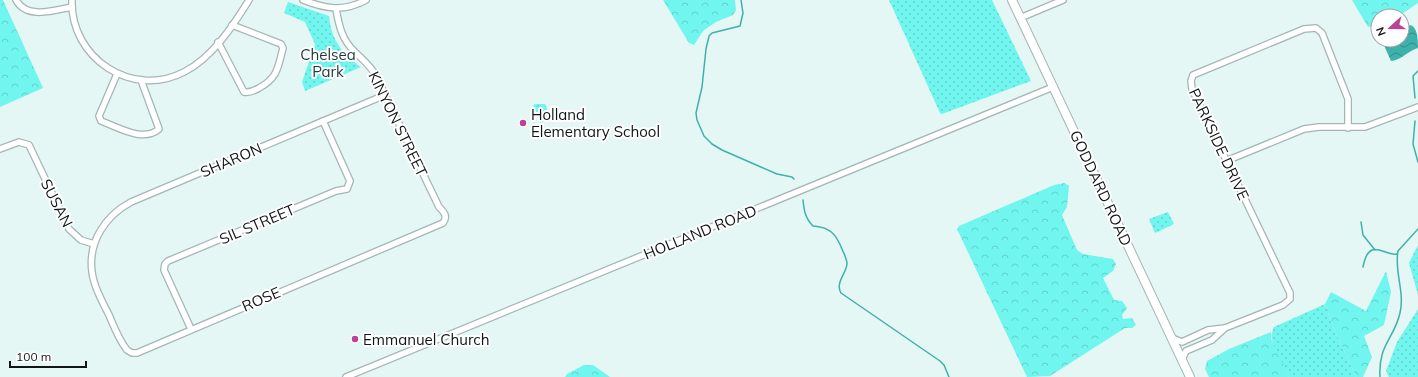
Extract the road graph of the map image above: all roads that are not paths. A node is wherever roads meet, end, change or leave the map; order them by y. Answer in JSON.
{"nodes":[{"id":1,"x":16,"y":0,"type":"edge"},
{"id":2,"x":72,"y":0,"type":"edge"},
{"id":3,"x":249,"y":0,"type":"edge"},
{"id":4,"x":303,"y":0,"type":"edge"},
{"id":5,"x":366,"y":0,"type":"edge"},
{"id":6,"x":1012,"y":0,"type":"edge"},
{"id":7,"x":1063,"y":0,"type":"edge"},
{"id":8,"x":318,"y":2,"type":"edge"},
{"id":9,"x":72,"y":7,"type":"junction"},
{"id":10,"x":336,"y":9,"type":"junction"},
{"id":11,"x":1020,"y":18,"type":"junction"},
{"id":12,"x":232,"y":25,"type":"junction"},
{"id":13,"x":218,"y":42,"type":"junction"},
{"id":14,"x":117,"y":74,"type":"junction"},
{"id":15,"x":141,"y":80,"type":"junction"},
{"id":16,"x":1053,"y":87,"type":"junction"},
{"id":17,"x":386,"y":95,"type":"junction"},
{"id":18,"x":1418,"y":107,"type":"edge"},
{"id":19,"x":323,"y":121,"type":"junction"},
{"id":20,"x":1348,"y":128,"type":"junction"},
{"id":21,"x":0,"y":149,"type":"edge"},
{"id":22,"x":1226,"y":161,"type":"junction"},
{"id":23,"x":445,"y":221,"type":"joint"},
{"id":24,"x":94,"y":244,"type":"junction"},
{"id":25,"x":1225,"y":328,"type":"junction"},
{"id":26,"x":191,"y":329,"type":"junction"},
{"id":27,"x":1172,"y":338,"type":"junction"},
{"id":28,"x":1182,"y":360,"type":"junction"},
{"id":29,"x":346,"y":377,"type":"edge"},
{"id":30,"x":1190,"y":377,"type":"edge"}],
"edges":[{"from":1,"to":9,"type":"street"},
{"from":2,"to":9,"type":"street"},
{"from":3,"to":12,"type":"street"},
{"from":4,"to":8,"type":"street"},
{"from":5,"to":10,"type":"street"},
{"from":6,"to":11,"type":"main road","name":"GODDARD ROAD"},
{"from":7,"to":11,"type":"street"},
{"from":8,"to":10,"type":"street"},
{"from":9,"to":14,"type":"street"},
{"from":10,"to":17,"type":"street","name":"KINYON STREET"},
{"from":11,"to":16,"type":"main road","name":"GODDARD ROAD"},
{"from":12,"to":13,"type":"street"},
{"from":12,"to":13,"type":"street"},
{"from":13,"to":15,"type":"street"},
{"from":14,"to":15,"type":"street"},
{"from":14,"to":15,"type":"street"},
{"from":16,"to":27,"type":"main road","name":"GODDARD ROAD"},
{"from":16,"to":29,"type":"street","name":"HOLLAND ROAD"},
{"from":17,"to":19,"type":"street","name":"SHARON"},
{"from":17,"to":23,"type":"street","name":"KINYON STREET"},
{"from":18,"to":20,"type":"street"},
{"from":19,"to":24,"type":"street","name":"SHARON"},
{"from":19,"to":26,"type":"street","name":"SIL STREET"},
{"from":20,"to":22,"type":"street"},
{"from":20,"to":22,"type":"street","name":"PARKSIDE DRIVE"},
{"from":21,"to":24,"type":"street","name":"SUSAN"},
{"from":22,"to":25,"type":"street","name":"PARKSIDE DRIVE"},
{"from":23,"to":26,"type":"street","name":"ROSE"},
{"from":24,"to":26,"type":"street","name":"ROSE"},
{"from":25,"to":27,"type":"street"},
{"from":25,"to":28,"type":"street"},
{"from":27,"to":28,"type":"main road","name":"GODDARD ROAD"},
{"from":28,"to":30,"type":"main road","name":"GODDARD ROAD"}]}
